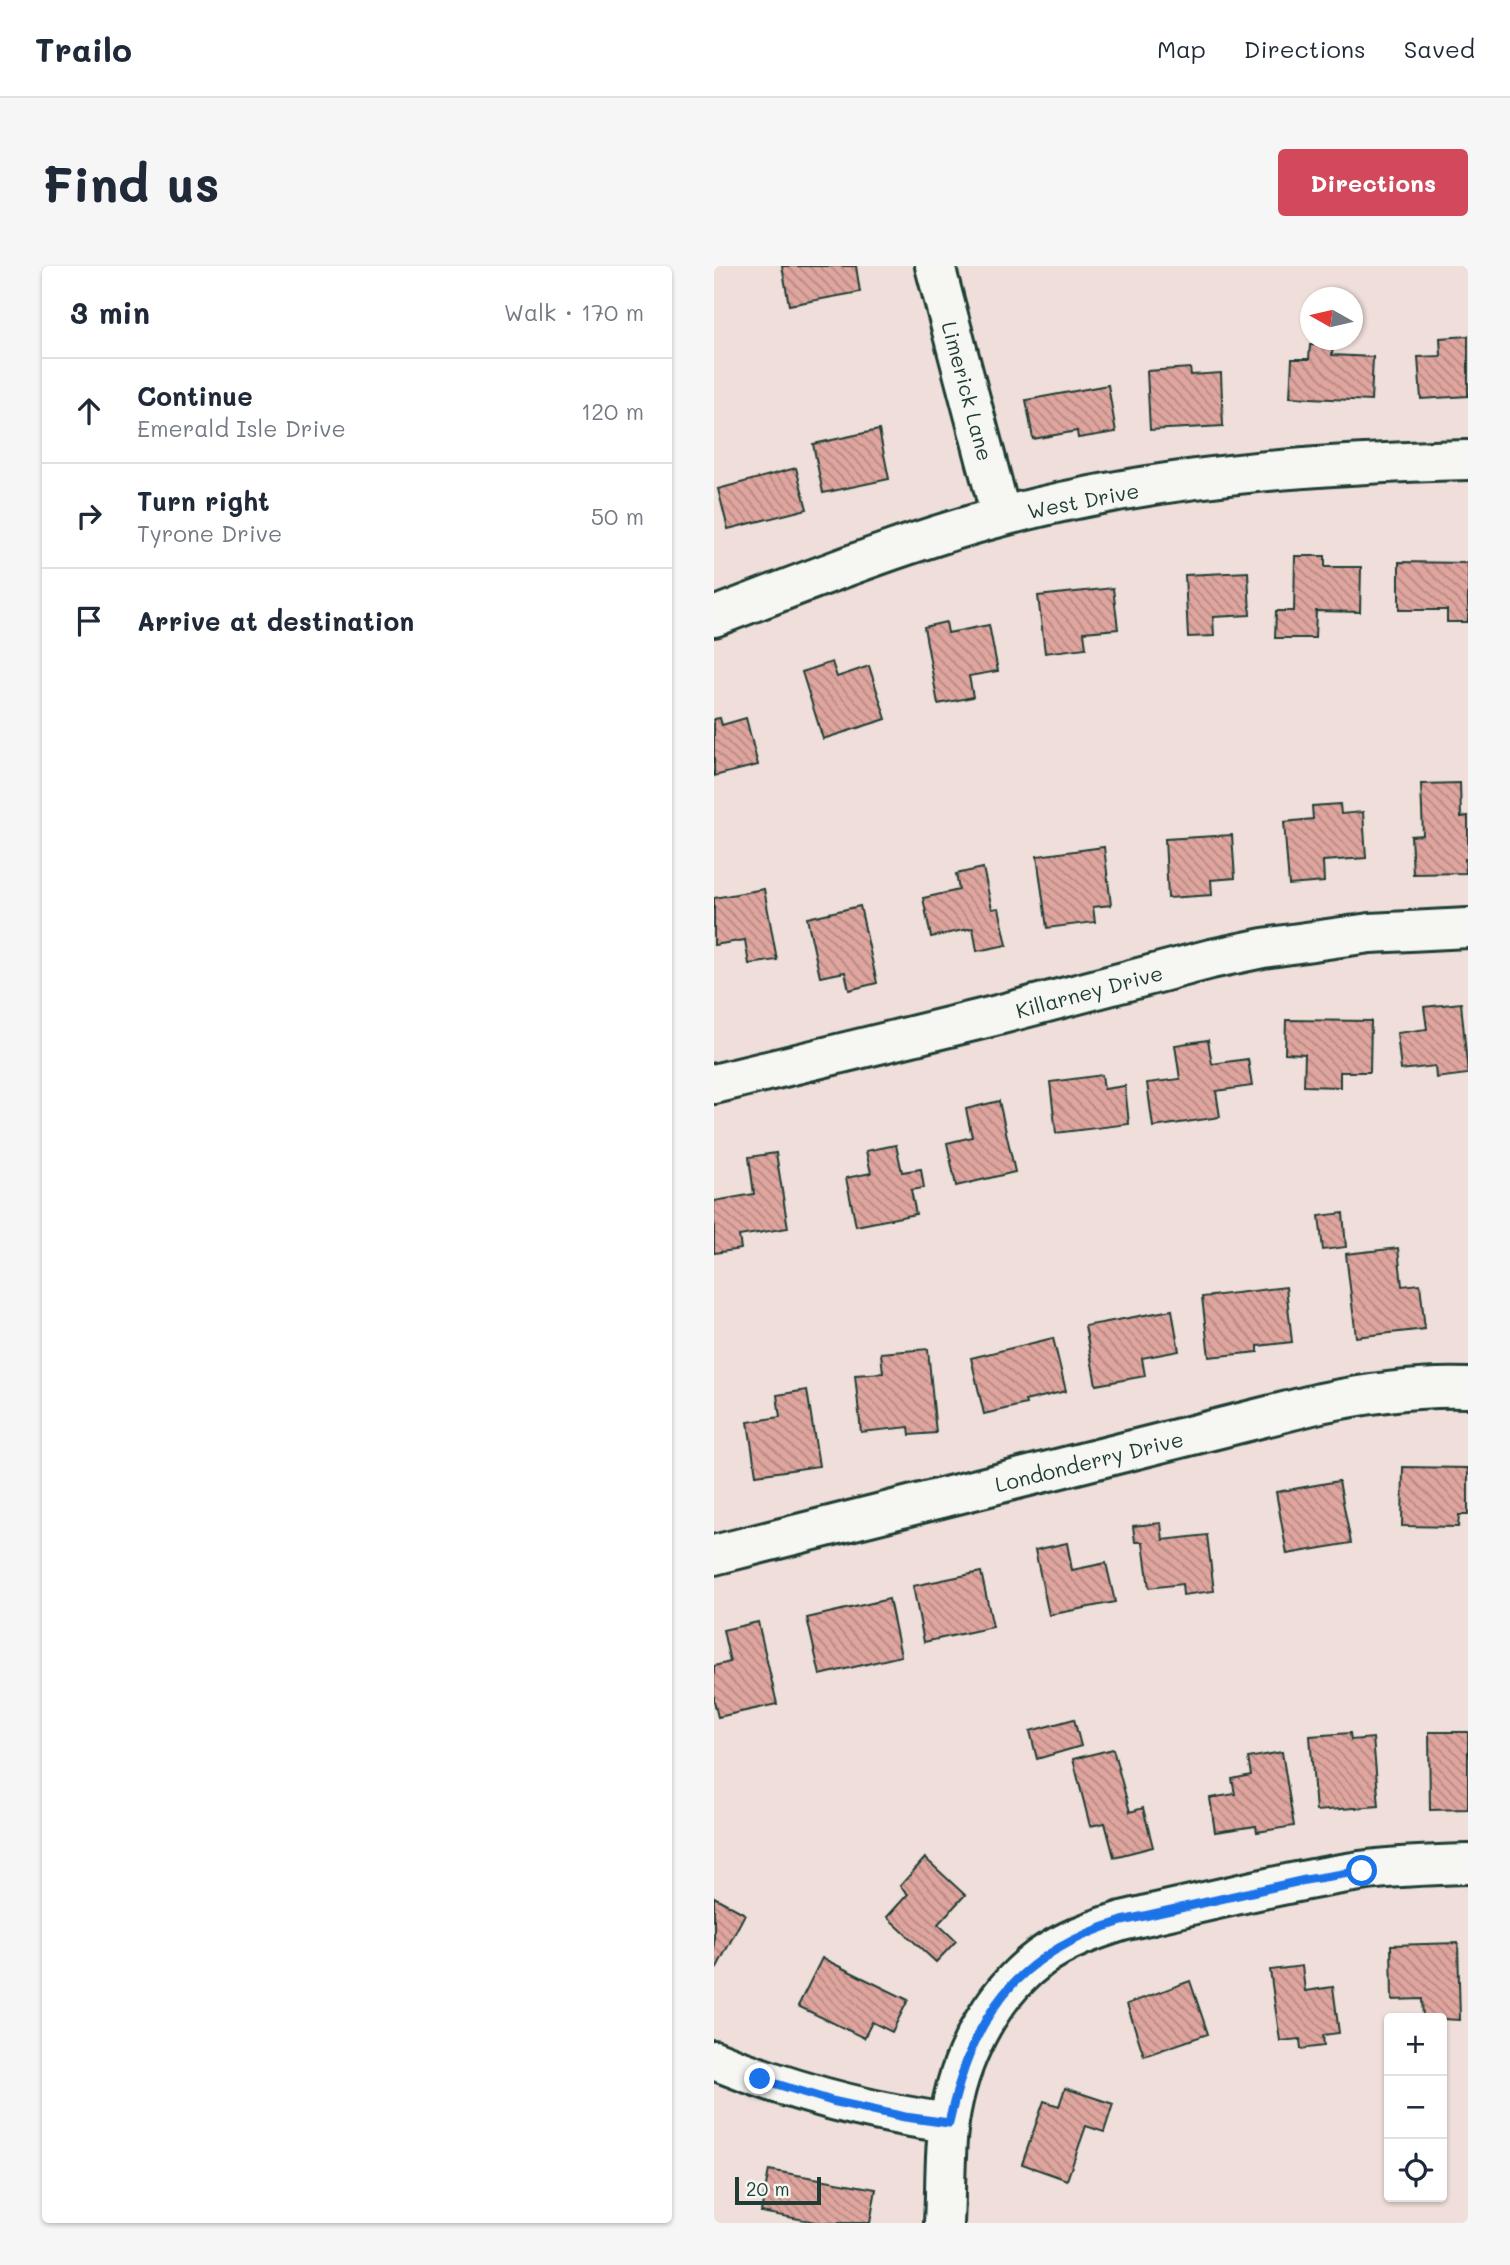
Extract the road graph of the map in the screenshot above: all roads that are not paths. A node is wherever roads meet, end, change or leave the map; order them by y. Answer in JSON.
{"nodes":[{"id":1,"x":935,"y":266,"type":"edge"},
{"id":2,"x":1468,"y":460,"type":"edge"},
{"id":3,"x":1001,"y":516,"type":"junction"},
{"id":4,"x":714,"y":617,"type":"edge"},
{"id":5,"x":1468,"y":928,"type":"edge"},
{"id":6,"x":714,"y":1084,"type":"edge"},
{"id":7,"x":1468,"y":1388,"type":"edge"},
{"id":8,"x":714,"y":1555,"type":"edge"},
{"id":9,"x":1468,"y":1864,"type":"edge"},
{"id":10,"x":714,"y":2060,"type":"edge"},
{"id":11,"x":949,"y":2123,"type":"junction"},
{"id":12,"x":944,"y":2223,"type":"edge"}],
"edges":[{"from":1,"to":3,"type":"street","name":"Limerick Lane"},
{"from":2,"to":3,"type":"street","name":"West Drive"},
{"from":3,"to":4,"type":"street","name":"West Drive"},
{"from":5,"to":6,"type":"street","name":"Killarney Drive"},
{"from":7,"to":8,"type":"street","name":"Londonderry Drive"},
{"from":9,"to":11,"type":"street"},
{"from":10,"to":11,"type":"street"},
{"from":11,"to":12,"type":"street"}]}
